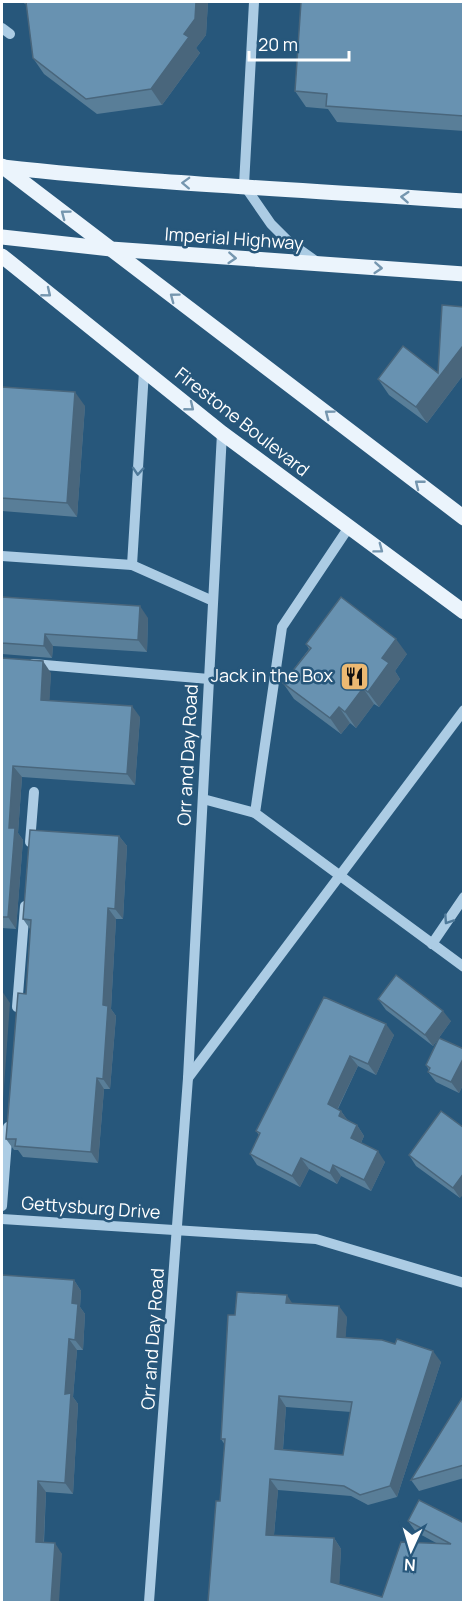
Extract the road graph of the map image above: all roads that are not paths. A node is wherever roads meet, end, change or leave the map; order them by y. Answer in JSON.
{"nodes":[{"id":1,"x":254,"y":2,"type":"edge"},
{"id":2,"x":2,"y":167,"type":"edge"},
{"id":3,"x":244,"y":185,"type":"junction"},
{"id":4,"x":464,"y":201,"type":"edge"},
{"id":5,"x":2,"y":237,"type":"edge"},
{"id":6,"x":111,"y":249,"type":"junction"},
{"id":7,"x":2,"y":256,"type":"edge"},
{"id":8,"x":320,"y":264,"type":"junction"},
{"id":9,"x":464,"y":274,"type":"edge"},
{"id":10,"x":144,"y":371,"type":"junction"},
{"id":11,"x":222,"y":433,"type":"junction"},
{"id":12,"x":464,"y":518,"type":"edge"},
{"id":13,"x":349,"y":527,"type":"junction"},
{"id":14,"x":2,"y":556,"type":"edge"},
{"id":15,"x":132,"y":565,"type":"junction"},
{"id":16,"x":213,"y":601,"type":"junction"},
{"id":17,"x":464,"y":612,"type":"edge"},
{"id":18,"x":25,"y":663,"type":"edge"},
{"id":19,"x":209,"y":679,"type":"junction"},
{"id":20,"x":464,"y":710,"type":"edge"},
{"id":21,"x":34,"y":792,"type":"dead end"},
{"id":22,"x":202,"y":798,"type":"junction"},
{"id":23,"x":255,"y":813,"type":"junction"},
{"id":24,"x":29,"y":850,"type":"edge"},
{"id":25,"x":340,"y":875,"type":"junction"},
{"id":26,"x":26,"y":897,"type":"edge"},
{"id":27,"x":464,"y":897,"type":"edge"},
{"id":28,"x":432,"y":944,"type":"junction"},
{"id":29,"x":464,"y":967,"type":"edge"},
{"id":30,"x":17,"y":1014,"type":"edge"},
{"id":31,"x":188,"y":1078,"type":"junction"},
{"id":32,"x":8,"y":1119,"type":"edge"},
{"id":33,"x":2,"y":1206,"type":"edge"},
{"id":34,"x":2,"y":1219,"type":"edge"},
{"id":35,"x":177,"y":1231,"type":"junction"},
{"id":36,"x":464,"y":1283,"type":"edge"},
{"id":37,"x":149,"y":1602,"type":"edge"}],
"edges":[{"from":1,"to":3,"type":"street"},
{"from":3,"to":2,"type":"main road","one_way":true},
{"from":6,"to":2,"type":"main road","one_way":true},
{"from":4,"to":3,"type":"main road","one_way":true},
{"from":3,"to":8,"type":"street"},
{"from":5,"to":6,"type":"main road","name":"Imperial Highway"},
{"from":6,"to":8,"type":"main road","name":"Imperial Highway","one_way":true},
{"from":12,"to":6,"type":"main road","one_way":true},
{"from":7,"to":10,"type":"main road","name":"Firestone Boulevard","one_way":true},
{"from":8,"to":9,"type":"main road","name":"Imperial Highway","one_way":true},
{"from":10,"to":11,"type":"main road","name":"Firestone Boulevard","one_way":true},
{"from":10,"to":15,"type":"street","one_way":true},
{"from":11,"to":13,"type":"main road","name":"Firestone Boulevard"},
{"from":11,"to":16,"type":"street","name":"Orr and Day Road"},
{"from":13,"to":17,"type":"main road","name":"Firestone Boulevard","one_way":true},
{"from":13,"to":23,"type":"street"},
{"from":14,"to":15,"type":"street"},
{"from":15,"to":16,"type":"street"},
{"from":16,"to":19,"type":"street","name":"Orr and Day Road"},
{"from":18,"to":19,"type":"street"},
{"from":19,"to":22,"type":"street","name":"Orr and Day Road"},
{"from":20,"to":25,"type":"street"},
{"from":21,"to":24,"type":"street"},
{"from":22,"to":23,"type":"street"},
{"from":22,"to":31,"type":"street","name":"Orr and Day Road"},
{"from":23,"to":25,"type":"street"},
{"from":25,"to":28,"type":"street"},
{"from":25,"to":31,"type":"street"},
{"from":26,"to":30,"type":"street"},
{"from":27,"to":28,"type":"street","one_way":true},
{"from":28,"to":29,"type":"street"},
{"from":31,"to":35,"type":"street","name":"Orr and Day Road"},
{"from":32,"to":33,"type":"street"},
{"from":34,"to":35,"type":"street","name":"Gettysburg Drive"},
{"from":35,"to":36,"type":"street","name":"Gettysburg Drive"},
{"from":35,"to":37,"type":"street","name":"Orr and Day Road"}]}
